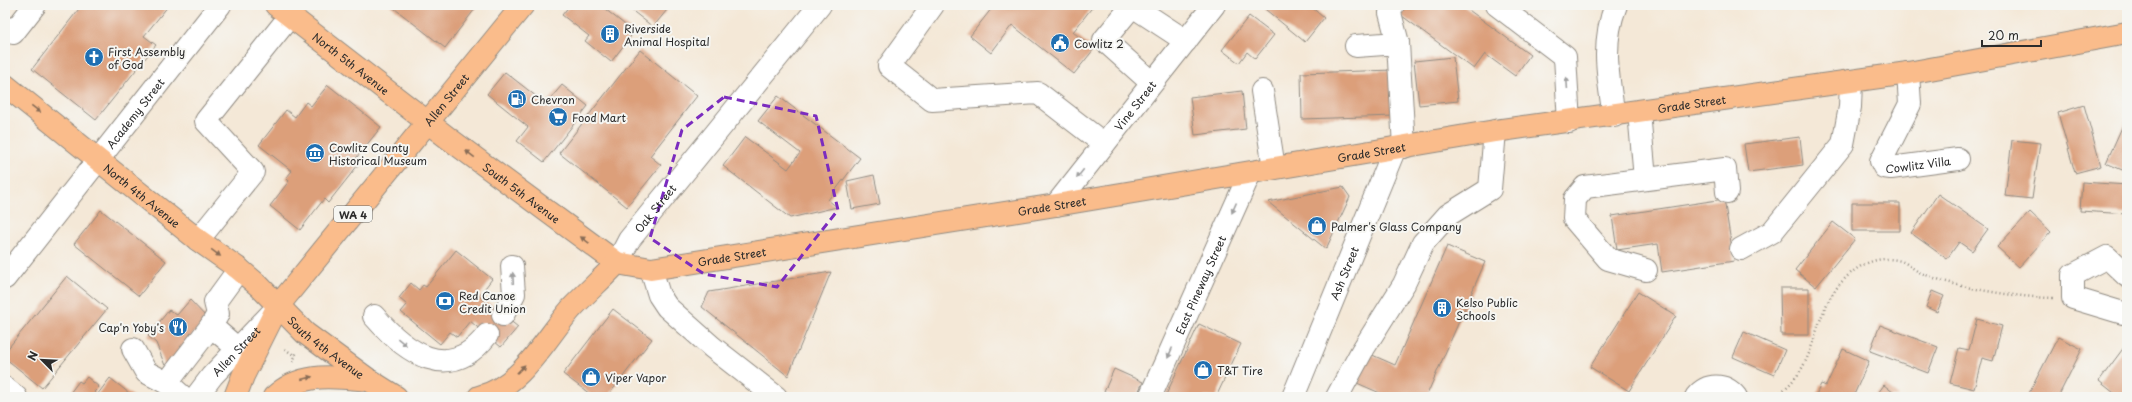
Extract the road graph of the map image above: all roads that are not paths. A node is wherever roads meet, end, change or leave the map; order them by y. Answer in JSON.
{"nodes":[{"id":1,"x":34,"y":5,"type":"edge"},
{"id":2,"x":220,"y":5,"type":"edge"},
{"id":3,"x":523,"y":5,"type":"edge"},
{"id":4,"x":820,"y":5,"type":"edge"},
{"id":5,"x":933,"y":5,"type":"edge"},
{"id":6,"x":1132,"y":5,"type":"edge"},
{"id":7,"x":1394,"y":5,"type":"edge"},
{"id":8,"x":1496,"y":5,"type":"edge"},
{"id":9,"x":1616,"y":5,"type":"edge"},
{"id":10,"x":1206,"y":8,"type":"edge"},
{"id":11,"x":283,"y":10,"type":"edge"},
{"id":12,"x":5,"y":27,"type":"edge"},
{"id":13,"x":2127,"y":33,"type":"edge"},
{"id":14,"x":1186,"y":41,"type":"junction"},
{"id":15,"x":1398,"y":44,"type":"junction"},
{"id":16,"x":1356,"y":46,"type":"dead end"},
{"id":17,"x":1908,"y":73,"type":"junction"},
{"id":18,"x":1851,"y":81,"type":"junction"},
{"id":19,"x":1152,"y":83,"type":"junction"},
{"id":20,"x":5,"y":84,"type":"edge"},
{"id":21,"x":1262,"y":91,"type":"dead end"},
{"id":22,"x":1639,"y":112,"type":"junction"},
{"id":23,"x":1614,"y":116,"type":"junction"},
{"id":24,"x":426,"y":121,"type":"junction"},
{"id":25,"x":1569,"y":122,"type":"junction"},
{"id":26,"x":1495,"y":131,"type":"junction"},
{"id":27,"x":1104,"y":144,"type":"junction"},
{"id":28,"x":1399,"y":148,"type":"junction"},
{"id":29,"x":99,"y":158,"type":"junction"},
{"id":30,"x":1958,"y":158,"type":"dead end"},
{"id":31,"x":1274,"y":168,"type":"junction"},
{"id":32,"x":1250,"y":173,"type":"junction"},
{"id":33,"x":1645,"y":179,"type":"junction"},
{"id":34,"x":1727,"y":192,"type":"dead end"},
{"id":35,"x":1056,"y":205,"type":"junction"},
{"id":36,"x":198,"y":240,"type":"junction"},
{"id":37,"x":1741,"y":249,"type":"dead end"},
{"id":38,"x":617,"y":263,"type":"junction"},
{"id":39,"x":512,"y":266,"type":"dead end"},
{"id":40,"x":239,"y":269,"type":"junction"},
{"id":41,"x":651,"y":269,"type":"junction"},
{"id":42,"x":1646,"y":270,"type":"dead end"},
{"id":43,"x":2127,"y":276,"type":"edge"},
{"id":44,"x":5,"y":278,"type":"edge"},
{"id":45,"x":278,"y":306,"type":"junction"},
{"id":46,"x":2127,"y":312,"type":"edge"},
{"id":47,"x":504,"y":315,"type":"dead end"},
{"id":48,"x":374,"y":316,"type":"dead end"},
{"id":49,"x":211,"y":326,"type":"junction"},
{"id":50,"x":487,"y":335,"type":"dead end"},
{"id":51,"x":133,"y":349,"type":"dead end"},
{"id":52,"x":238,"y":349,"type":"junction"},
{"id":53,"x":369,"y":380,"type":"junction"},
{"id":54,"x":5,"y":388,"type":"edge"},
{"id":55,"x":175,"y":390,"type":"edge"},
{"id":56,"x":487,"y":396,"type":"edge"},
{"id":57,"x":16,"y":397,"type":"edge"},
{"id":58,"x":196,"y":397,"type":"edge"},
{"id":59,"x":235,"y":397,"type":"edge"},
{"id":60,"x":274,"y":397,"type":"edge"},
{"id":61,"x":394,"y":397,"type":"edge"},
{"id":62,"x":776,"y":397,"type":"edge"},
{"id":63,"x":1150,"y":397,"type":"edge"},
{"id":64,"x":1294,"y":397,"type":"edge"},
{"id":65,"x":1337,"y":397,"type":"edge"},
{"id":66,"x":1696,"y":397,"type":"edge"},
{"id":67,"x":1736,"y":397,"type":"edge"}],
"edges":[{"from":1,"to":12,"type":"street"},
{"from":2,"to":29,"type":"street","name":"Academy Street"},
{"from":3,"to":24,"type":"main road","name":"Allen Street","number":"WA 4"},
{"from":4,"to":38,"type":"street","name":"Oak Street"},
{"from":5,"to":27,"type":"street"},
{"from":6,"to":14,"type":"street"},
{"from":6,"to":19,"type":"street"},
{"from":7,"to":15,"type":"street"},
{"from":25,"to":8,"type":"street","one_way":true},
{"from":9,"to":23,"type":"street"},
{"from":10,"to":14,"type":"street","name":"Vine Street"},
{"from":11,"to":24,"type":"main road","name":"North 5th Avenue"},
{"from":11,"to":36,"type":"street"},
{"from":13,"to":17,"type":"main road","name":"Grade Street"},
{"from":14,"to":19,"type":"street","name":"Vine Street"},
{"from":15,"to":16,"type":"street"},
{"from":15,"to":28,"type":"street"},
{"from":17,"to":18,"type":"main road","name":"Grade Street"},
{"from":17,"to":30,"type":"street","name":"Cowlitz Villa"},
{"from":18,"to":22,"type":"main road","name":"Grade Street"},
{"from":18,"to":37,"type":"street"},
{"from":19,"to":27,"type":"street","name":"Vine Street"},
{"from":20,"to":29,"type":"main road","name":"North 4th Avenue","one_way":true},
{"from":21,"to":31,"type":"street"},
{"from":22,"to":23,"type":"main road","name":"Grade Street"},
{"from":22,"to":33,"type":"street"},
{"from":23,"to":25,"type":"main road","name":"Grade Street"},
{"from":38,"to":24,"type":"main road","name":"South 5th Avenue","one_way":true},
{"from":24,"to":45,"type":"main road","name":"Allen Street","number":"WA 4"},
{"from":25,"to":26,"type":"main road","name":"Grade Street"},
{"from":26,"to":28,"type":"main road","name":"Grade Street"},
{"from":26,"to":65,"type":"street"},
{"from":27,"to":35,"type":"street","name":"Vine Street","one_way":true},
{"from":28,"to":31,"type":"main road","name":"Grade Street"},
{"from":28,"to":64,"type":"street","name":"Ash Street"},
{"from":29,"to":36,"type":"main road","name":"North 4th Avenue"},
{"from":29,"to":44,"type":"street","name":"Academy Street"},
{"from":31,"to":32,"type":"main road","name":"Grade Street"},
{"from":32,"to":35,"type":"main road","name":"Grade Street"},
{"from":32,"to":63,"type":"street","name":"East Pineway Street","one_way":true},
{"from":33,"to":34,"type":"street"},
{"from":33,"to":42,"type":"street"},
{"from":35,"to":41,"type":"main road","name":"Grade Street"},
{"from":36,"to":40,"type":"main road","name":"North 4th Avenue","one_way":true},
{"from":38,"to":41,"type":"main road","name":"Grade Street"},
{"from":56,"to":38,"type":"main road","name":"Oak Street","one_way":true},
{"from":47,"to":39,"type":"street","one_way":true},
{"from":40,"to":45,"type":"main road","name":"North 4th Avenue"},
{"from":40,"to":49,"type":"street"},
{"from":41,"to":62,"type":"street"},
{"from":43,"to":46,"type":"street"},
{"from":45,"to":52,"type":"street","name":"Allen Street"},
{"from":45,"to":53,"type":"main road","name":"South 4th Avenue"},
{"from":45,"to":59,"type":"main road","name":"Allen Street"},
{"from":48,"to":50,"type":"street","one_way":true},
{"from":49,"to":52,"type":"street"},
{"from":49,"to":55,"type":"street"},
{"from":51,"to":55,"type":"street"},
{"from":52,"to":58,"type":"street","name":"Allen Street"},
{"from":60,"to":53,"type":"main road","one_way":true},
{"from":53,"to":61,"type":"main road","name":"South 4th Avenue"},
{"from":54,"to":57,"type":"street"},
{"from":66,"to":67,"type":"street"}]}
